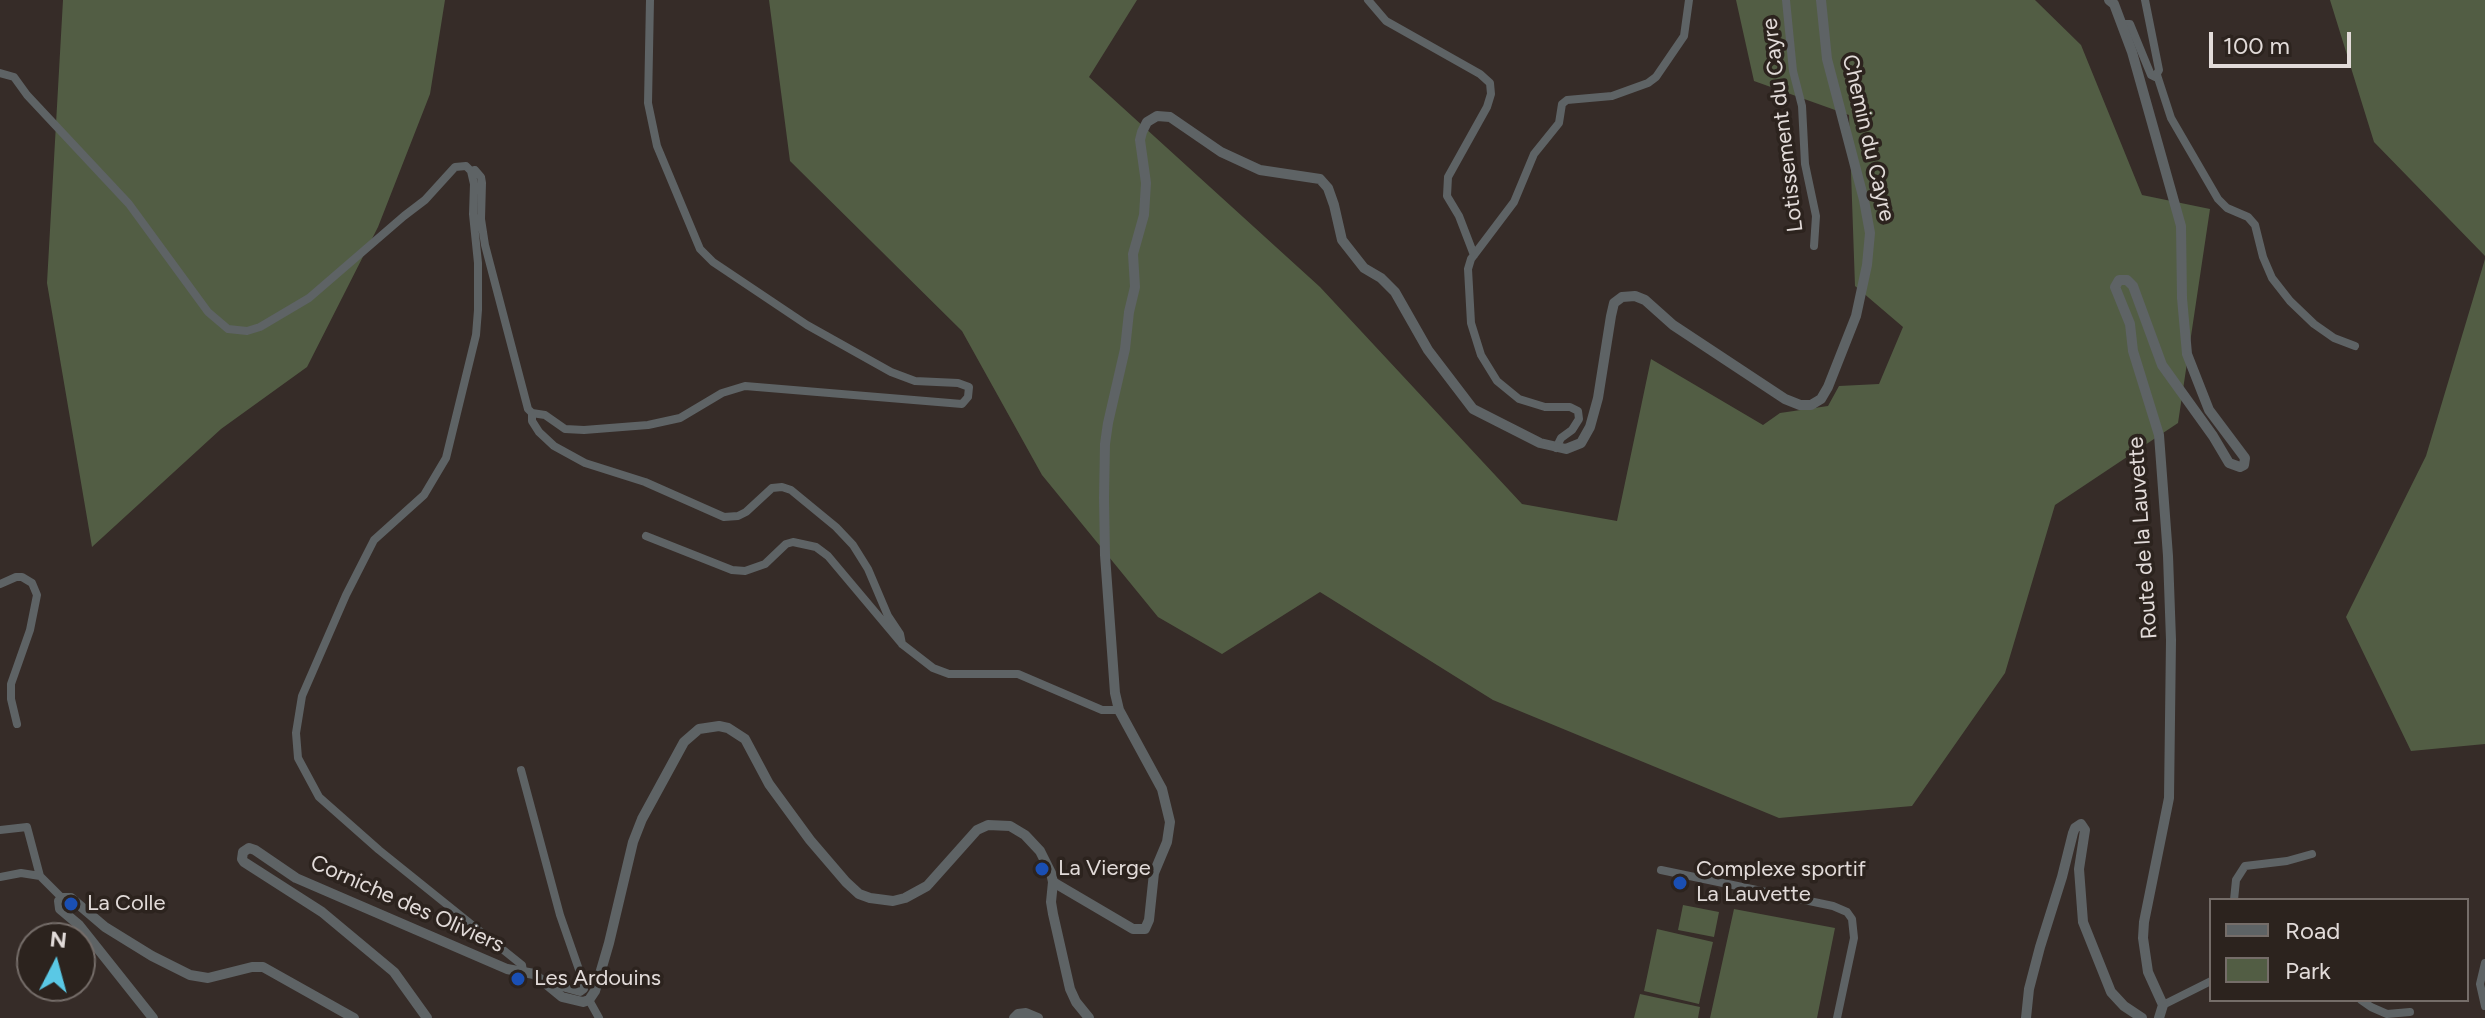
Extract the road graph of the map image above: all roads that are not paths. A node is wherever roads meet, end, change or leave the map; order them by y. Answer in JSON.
{"nodes":[{"id":1,"x":650,"y":0,"type":"edge"},
{"id":2,"x":1368,"y":0,"type":"edge"},
{"id":3,"x":1689,"y":0,"type":"edge"},
{"id":4,"x":1786,"y":0,"type":"edge"},
{"id":5,"x":1821,"y":0,"type":"edge"},
{"id":6,"x":2109,"y":0,"type":"edge"},
{"id":7,"x":2145,"y":0,"type":"edge"},
{"id":8,"x":2123,"y":24,"type":"junction"},
{"id":9,"x":0,"y":73,"type":"edge"},
{"id":10,"x":2157,"y":75,"type":"junction"},
{"id":11,"x":471,"y":171,"type":"junction"},
{"id":12,"x":1814,"y":246,"type":"dead end"},
{"id":13,"x":1474,"y":255,"type":"junction"},
{"id":14,"x":2355,"y":346,"type":"dead end"},
{"id":15,"x":532,"y":413,"type":"junction"},
{"id":16,"x":1556,"y":448,"type":"junction"},
{"id":17,"x":646,"y":536,"type":"dead end"},
{"id":18,"x":0,"y":584,"type":"edge"},
{"id":19,"x":902,"y":644,"type":"junction"},
{"id":20,"x":1119,"y":710,"type":"junction"},
{"id":21,"x":17,"y":724,"type":"dead end"},
{"id":22,"x":521,"y":770,"type":"dead end"},
{"id":23,"x":0,"y":830,"type":"edge"},
{"id":24,"x":2312,"y":854,"type":"dead end"},
{"id":25,"x":1661,"y":870,"type":"dead end"},
{"id":26,"x":40,"y":876,"type":"junction"},
{"id":27,"x":0,"y":877,"type":"edge"},
{"id":28,"x":1053,"y":882,"type":"junction"},
{"id":29,"x":62,"y":898,"type":"junction"},
{"id":30,"x":2234,"y":898,"type":"edge"},
{"id":31,"x":2485,"y":963,"type":"edge"},
{"id":32,"x":523,"y":971,"type":"junction"},
{"id":33,"x":2209,"y":982,"type":"edge"},
{"id":34,"x":556,"y":990,"type":"junction"},
{"id":35,"x":589,"y":1000,"type":"junction"},
{"id":36,"x":2365,"y":1002,"type":"edge"},
{"id":37,"x":2163,"y":1005,"type":"junction"},
{"id":38,"x":2485,"y":1006,"type":"edge"},
{"id":39,"x":2410,"y":1012,"type":"dead end"},
{"id":40,"x":153,"y":1018,"type":"edge"},
{"id":41,"x":354,"y":1018,"type":"edge"},
{"id":42,"x":427,"y":1018,"type":"edge"},
{"id":43,"x":599,"y":1018,"type":"edge"},
{"id":44,"x":1014,"y":1018,"type":"edge"},
{"id":45,"x":1038,"y":1018,"type":"edge"},
{"id":46,"x":1089,"y":1018,"type":"edge"},
{"id":47,"x":1837,"y":1018,"type":"edge"},
{"id":48,"x":2026,"y":1018,"type":"edge"},
{"id":49,"x":2142,"y":1018,"type":"edge"},
{"id":50,"x":2160,"y":1018,"type":"edge"}],
"edges":[{"from":1,"to":15,"type":"street"},
{"from":2,"to":13,"type":"street"},
{"from":3,"to":13,"type":"street"},
{"from":4,"to":12,"type":"street","name":"Lotissement du Cayre"},
{"from":5,"to":16,"type":"street","name":"Chemin du Cayre"},
{"from":6,"to":8,"type":"street"},
{"from":7,"to":10,"type":"street"},
{"from":8,"to":10,"type":"street"},
{"from":8,"to":37,"type":"street","name":"Route de la Lauvette"},
{"from":9,"to":11,"type":"street"},
{"from":10,"to":14,"type":"street"},
{"from":11,"to":15,"type":"street"},
{"from":11,"to":32,"type":"street"},
{"from":13,"to":16,"type":"street"},
{"from":15,"to":19,"type":"street"},
{"from":16,"to":20,"type":"street"},
{"from":17,"to":19,"type":"street"},
{"from":18,"to":21,"type":"street"},
{"from":19,"to":20,"type":"street"},
{"from":20,"to":28,"type":"street"},
{"from":22,"to":34,"type":"street"},
{"from":23,"to":26,"type":"street"},
{"from":24,"to":30,"type":"street"},
{"from":25,"to":47,"type":"street"},
{"from":26,"to":27,"type":"street"},
{"from":26,"to":29,"type":"street"},
{"from":28,"to":35,"type":"street"},
{"from":28,"to":46,"type":"street"},
{"from":29,"to":40,"type":"street"},
{"from":29,"to":41,"type":"street"},
{"from":31,"to":38,"type":"street"},
{"from":32,"to":34,"type":"street","name":"Corniche des Oliviers"},
{"from":32,"to":42,"type":"street","name":"Corniche des Oliviers"},
{"from":33,"to":37,"type":"street"},
{"from":34,"to":35,"type":"street","name":"Corniche des Oliviers"},
{"from":35,"to":43,"type":"street"},
{"from":36,"to":39,"type":"street"},
{"from":37,"to":50,"type":"street"},
{"from":44,"to":45,"type":"street"},
{"from":48,"to":49,"type":"street"}]}
